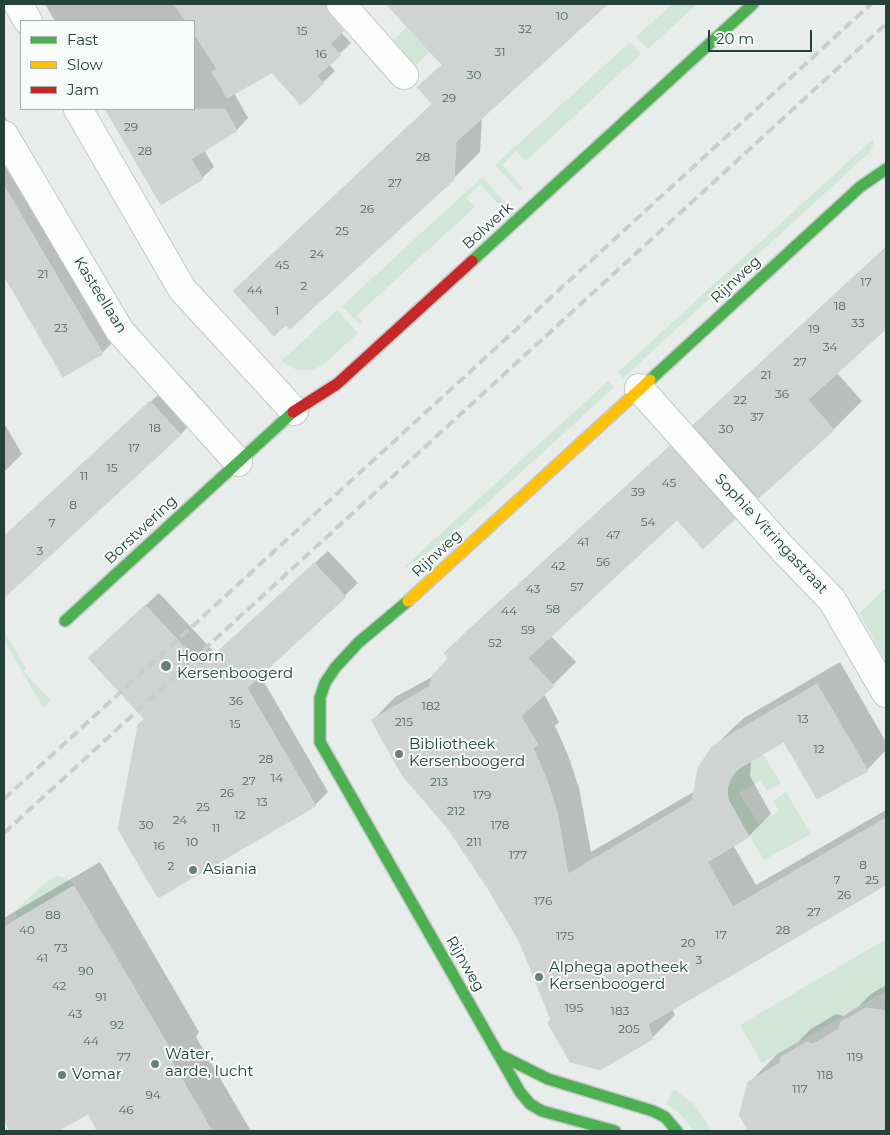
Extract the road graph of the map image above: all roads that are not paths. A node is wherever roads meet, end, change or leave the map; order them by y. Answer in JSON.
{"nodes":[{"id":1,"x":18,"y":4,"type":"edge"},
{"id":2,"x":341,"y":4,"type":"edge"},
{"id":3,"x":753,"y":4,"type":"edge"},
{"id":4,"x":27,"y":20,"type":"edge"},
{"id":5,"x":404,"y":75,"type":"dead end"},
{"id":6,"x":79,"y":110,"type":"edge"},
{"id":7,"x":4,"y":134,"type":"edge"},
{"id":8,"x":886,"y":169,"type":"edge"},
{"id":9,"x":639,"y":388,"type":"junction"},
{"id":10,"x":294,"y":410,"type":"junction"},
{"id":11,"x":238,"y":462,"type":"junction"},
{"id":12,"x":65,"y":621,"type":"dead end"},
{"id":13,"x":886,"y":693,"type":"edge"},
{"id":14,"x":500,"y":1055,"type":"junction"},
{"id":15,"x":614,"y":1131,"type":"edge"},
{"id":16,"x":677,"y":1131,"type":"edge"}],
"edges":[{"from":1,"to":4,"type":"street"},
{"from":2,"to":5,"type":"street"},
{"from":3,"to":10,"type":"street","name":"Bolwerk"},
{"from":6,"to":10,"type":"street"},
{"from":7,"to":11,"type":"street","name":"Kasteellaan"},
{"from":8,"to":9,"type":"street","name":"Rijnweg"},
{"from":9,"to":13,"type":"street","name":"Sophie Vitringastraat"},
{"from":9,"to":14,"type":"street","name":"Rijnweg"},
{"from":10,"to":11,"type":"street","name":"Bolwerk"},
{"from":11,"to":12,"type":"street","name":"Borstwering"},
{"from":14,"to":15,"type":"street","name":"Rijnweg"},
{"from":14,"to":16,"type":"street"}]}
